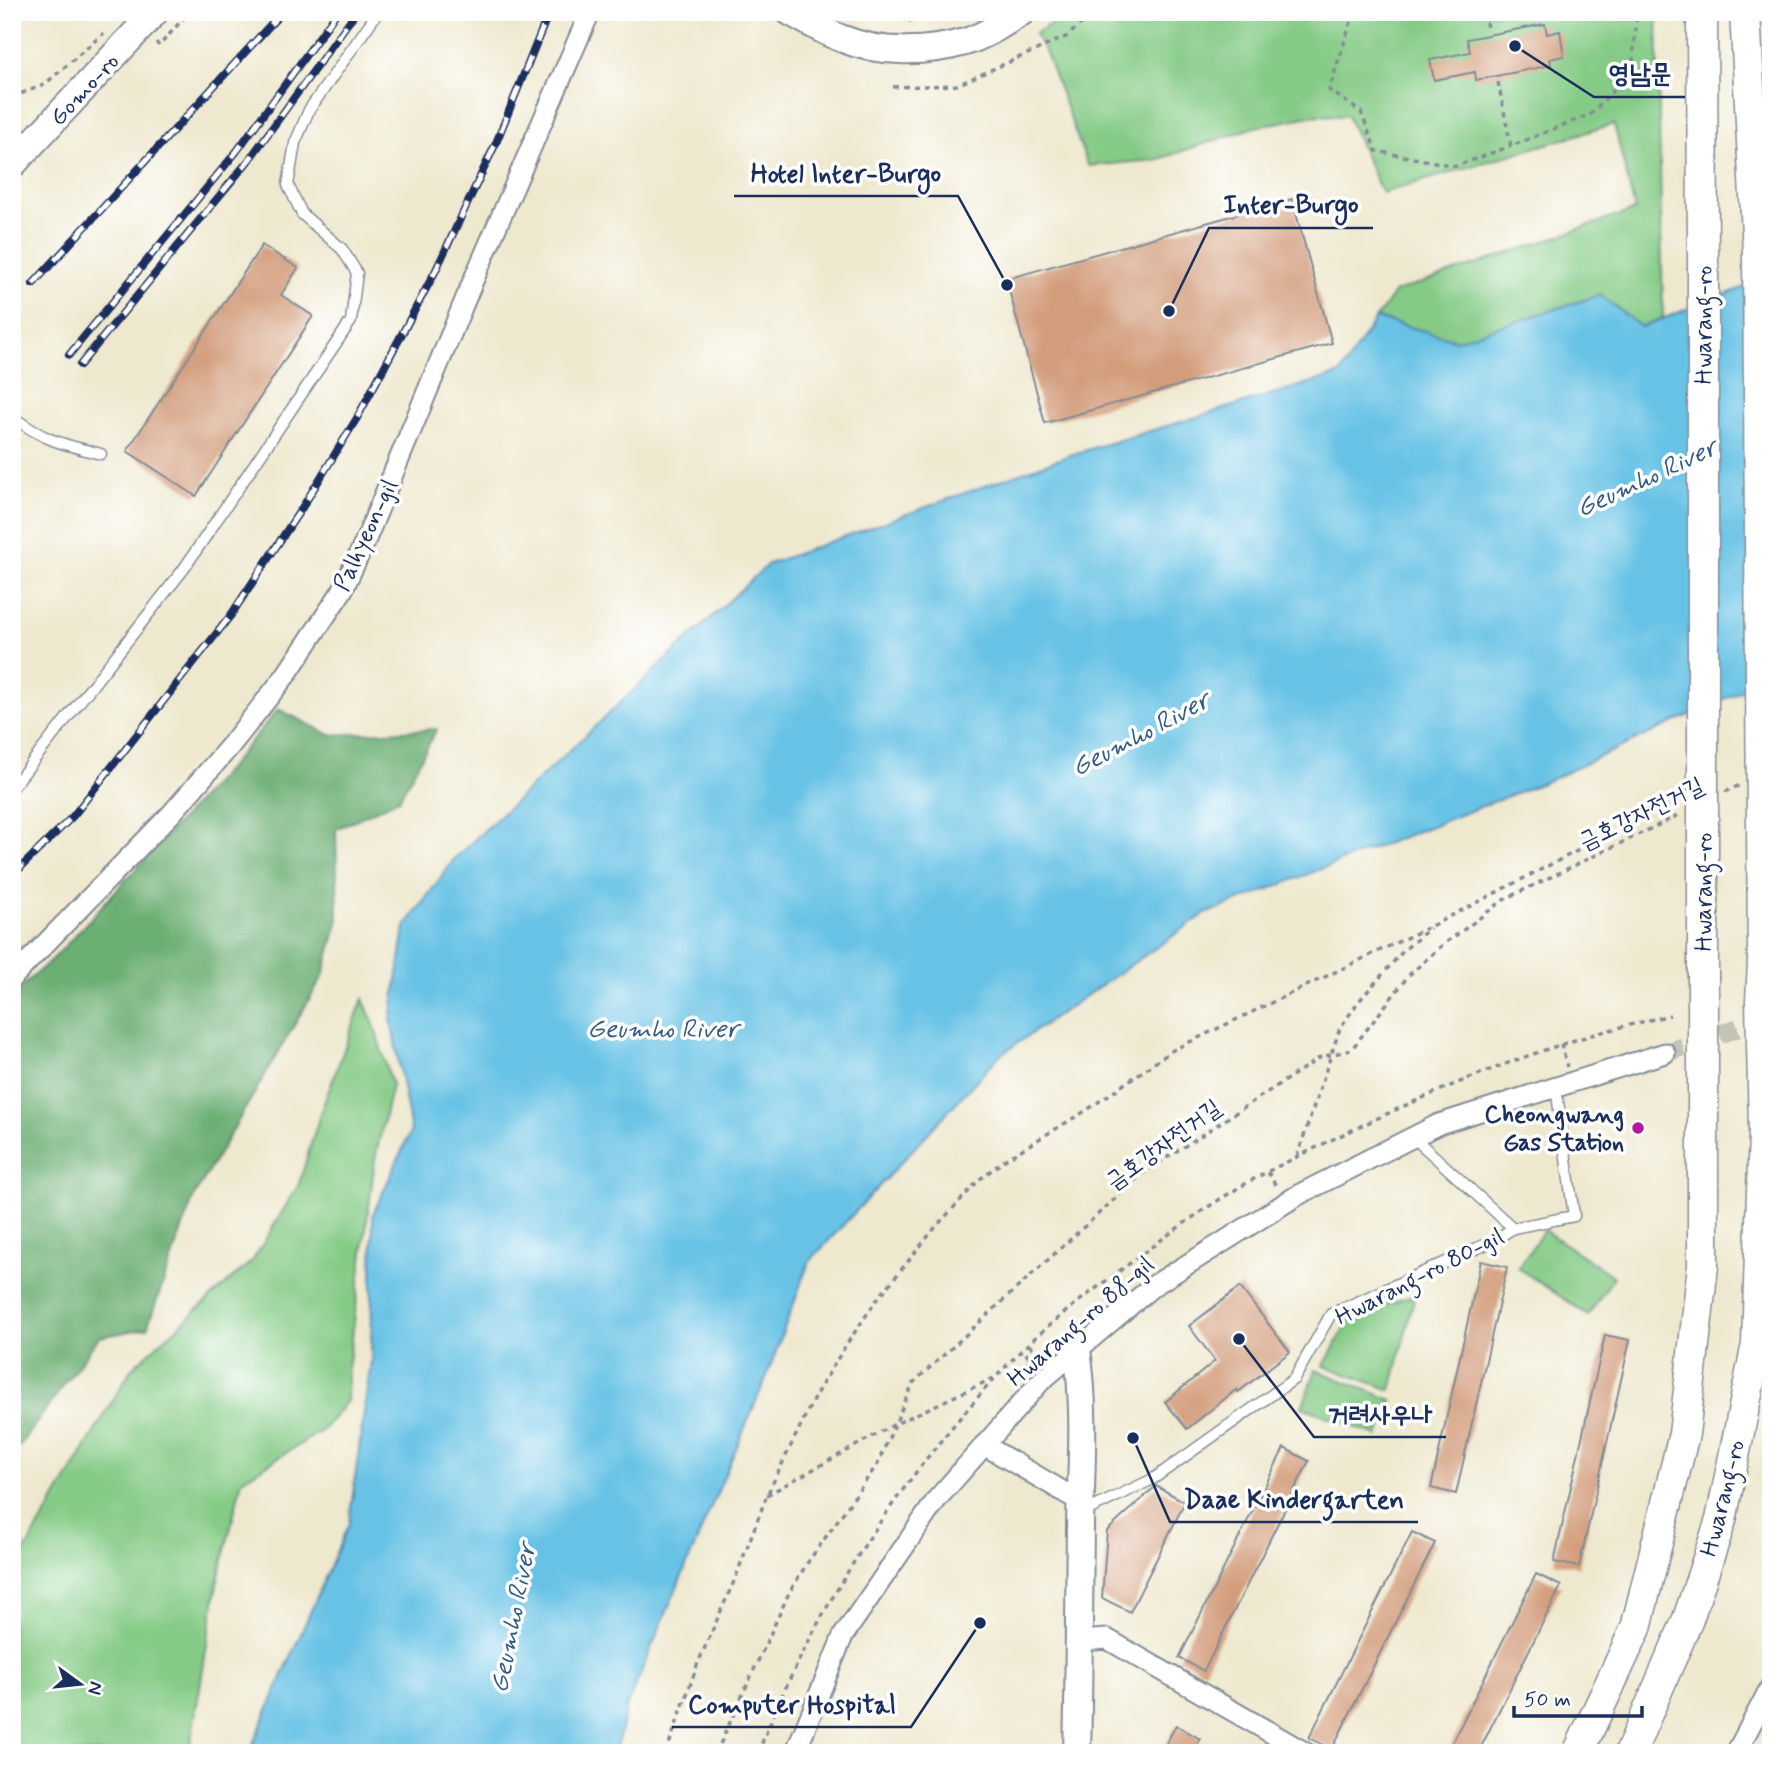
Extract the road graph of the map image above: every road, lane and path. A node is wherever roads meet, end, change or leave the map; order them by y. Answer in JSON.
{"nodes":[{"id":1,"x":155,"y":12,"type":"edge"},
{"id":2,"x":377,"y":12,"type":"edge"},
{"id":3,"x":590,"y":12,"type":"edge"},
{"id":4,"x":790,"y":12,"type":"edge"},
{"id":5,"x":948,"y":12,"type":"edge"},
{"id":6,"x":1022,"y":12,"type":"edge"},
{"id":7,"x":1093,"y":12,"type":"edge"},
{"id":8,"x":1354,"y":12,"type":"edge"},
{"id":9,"x":1484,"y":12,"type":"edge"},
{"id":10,"x":1637,"y":12,"type":"edge"},
{"id":11,"x":1702,"y":12,"type":"edge"},
{"id":12,"x":1745,"y":12,"type":"edge"},
{"id":13,"x":1751,"y":12,"type":"edge"},
{"id":14,"x":908,"y":21,"type":"dead end"},
{"id":15,"x":1487,"y":28,"type":"dead end"},
{"id":16,"x":1748,"y":68,"type":"junction"},
{"id":17,"x":1498,"y":82,"type":"dead end"},
{"id":18,"x":44,"y":85,"type":"dead end"},
{"id":19,"x":893,"y":87,"type":"dead end"},
{"id":20,"x":12,"y":97,"type":"edge"},
{"id":21,"x":1511,"y":146,"type":"junction"},
{"id":22,"x":12,"y":165,"type":"edge"},
{"id":23,"x":12,"y":416,"type":"edge"},
{"id":24,"x":101,"y":454,"type":"dead end"},
{"id":25,"x":1746,"y":783,"type":"dead end"},
{"id":26,"x":12,"y":788,"type":"edge"},
{"id":27,"x":1721,"y":795,"type":"dead end"},
{"id":28,"x":1683,"y":796,"type":"dead end"},
{"id":29,"x":1684,"y":813,"type":"dead end"},
{"id":30,"x":1435,"y":924,"type":"junction"},
{"id":31,"x":12,"y":978,"type":"edge"},
{"id":32,"x":1766,"y":996,"type":"edge"},
{"id":33,"x":1665,"y":1053,"type":"tunnel mouth"},
{"id":34,"x":1333,"y":1054,"type":"junction"},
{"id":35,"x":1556,"y":1087,"type":"junction"},
{"id":36,"x":1413,"y":1137,"type":"junction"},
{"id":37,"x":1297,"y":1157,"type":"dead end"},
{"id":38,"x":1513,"y":1228,"type":"junction"},
{"id":39,"x":1077,"y":1350,"type":"junction"},
{"id":40,"x":998,"y":1376,"type":"dead end"},
{"id":41,"x":895,"y":1424,"type":"junction"},
{"id":42,"x":984,"y":1445,"type":"junction"},
{"id":43,"x":767,"y":1495,"type":"junction"},
{"id":44,"x":1080,"y":1508,"type":"junction"},
{"id":45,"x":1080,"y":1641,"type":"junction"},
{"id":46,"x":1771,"y":1686,"type":"edge"},
{"id":47,"x":802,"y":1752,"type":"edge"},
{"id":48,"x":666,"y":1753,"type":"edge"},
{"id":49,"x":716,"y":1753,"type":"edge"},
{"id":50,"x":1077,"y":1753,"type":"edge"},
{"id":51,"x":1306,"y":1753,"type":"edge"},
{"id":52,"x":1578,"y":1753,"type":"edge"},
{"id":53,"x":1630,"y":1753,"type":"edge"},
{"id":54,"x":1736,"y":1753,"type":"edge"}],
"edges":[{"from":1,"to":22,"type":"street","name":"Gomo-ro"},
{"from":2,"to":26,"type":"lane"},
{"from":3,"to":31,"type":"street","name":"Palhyeon-gil"},
{"from":4,"to":6,"type":"street"},
{"from":5,"to":14,"type":"path"},
{"from":7,"to":19,"type":"path"},
{"from":8,"to":21,"type":"path"},
{"from":9,"to":15,"type":"path"},
{"from":10,"to":21,"type":"path"},
{"from":11,"to":52,"type":"main road","name":"Hwarang-ro","bridge":true},
{"from":12,"to":16,"type":"main road","name":"Hwarang-ro"},
{"from":13,"to":16,"type":"main road"},
{"from":16,"to":32,"type":"main road","name":"Hwarang-ro","bridge":true},
{"from":17,"to":21,"type":"path"},
{"from":18,"to":20,"type":"path"},
{"from":23,"to":24,"type":"lane"},
{"from":25,"to":27,"type":"path","name":"금호강자전거길"},
{"from":28,"to":30,"type":"path"},
{"from":29,"to":34,"type":"path","name":"금호강자전거길"},
{"from":30,"to":34,"type":"path"},
{"from":30,"to":43,"type":"path"},
{"from":32,"to":53,"type":"main road","name":"Hwarang-ro"},
{"from":33,"to":35,"type":"street","name":"Hwarang-ro 88-gil"},
{"from":34,"to":37,"type":"path"},
{"from":34,"to":41,"type":"path","name":"금호강자전거길"},
{"from":35,"to":36,"type":"street","name":"Hwarang-ro 88-gil"},
{"from":35,"to":38,"type":"lane"},
{"from":36,"to":38,"type":"lane","name":"Hwarang-ro 80-gil"},
{"from":36,"to":39,"type":"street","name":"Hwarang-ro 88-gil"},
{"from":38,"to":44,"type":"lane","name":"Hwarang-ro 80-gil"},
{"from":39,"to":42,"type":"street","name":"Hwarang-ro 88-gil"},
{"from":39,"to":44,"type":"street"},
{"from":40,"to":41,"type":"path"},
{"from":41,"to":43,"type":"path"},
{"from":41,"to":49,"type":"path","name":"금호강자전거길"},
{"from":42,"to":44,"type":"street"},
{"from":42,"to":47,"type":"street","name":"Hwarang-ro 88-gil"},
{"from":43,"to":48,"type":"path"},
{"from":44,"to":45,"type":"street"},
{"from":45,"to":50,"type":"street"},
{"from":45,"to":51,"type":"street"},
{"from":46,"to":54,"type":"street"}]}
